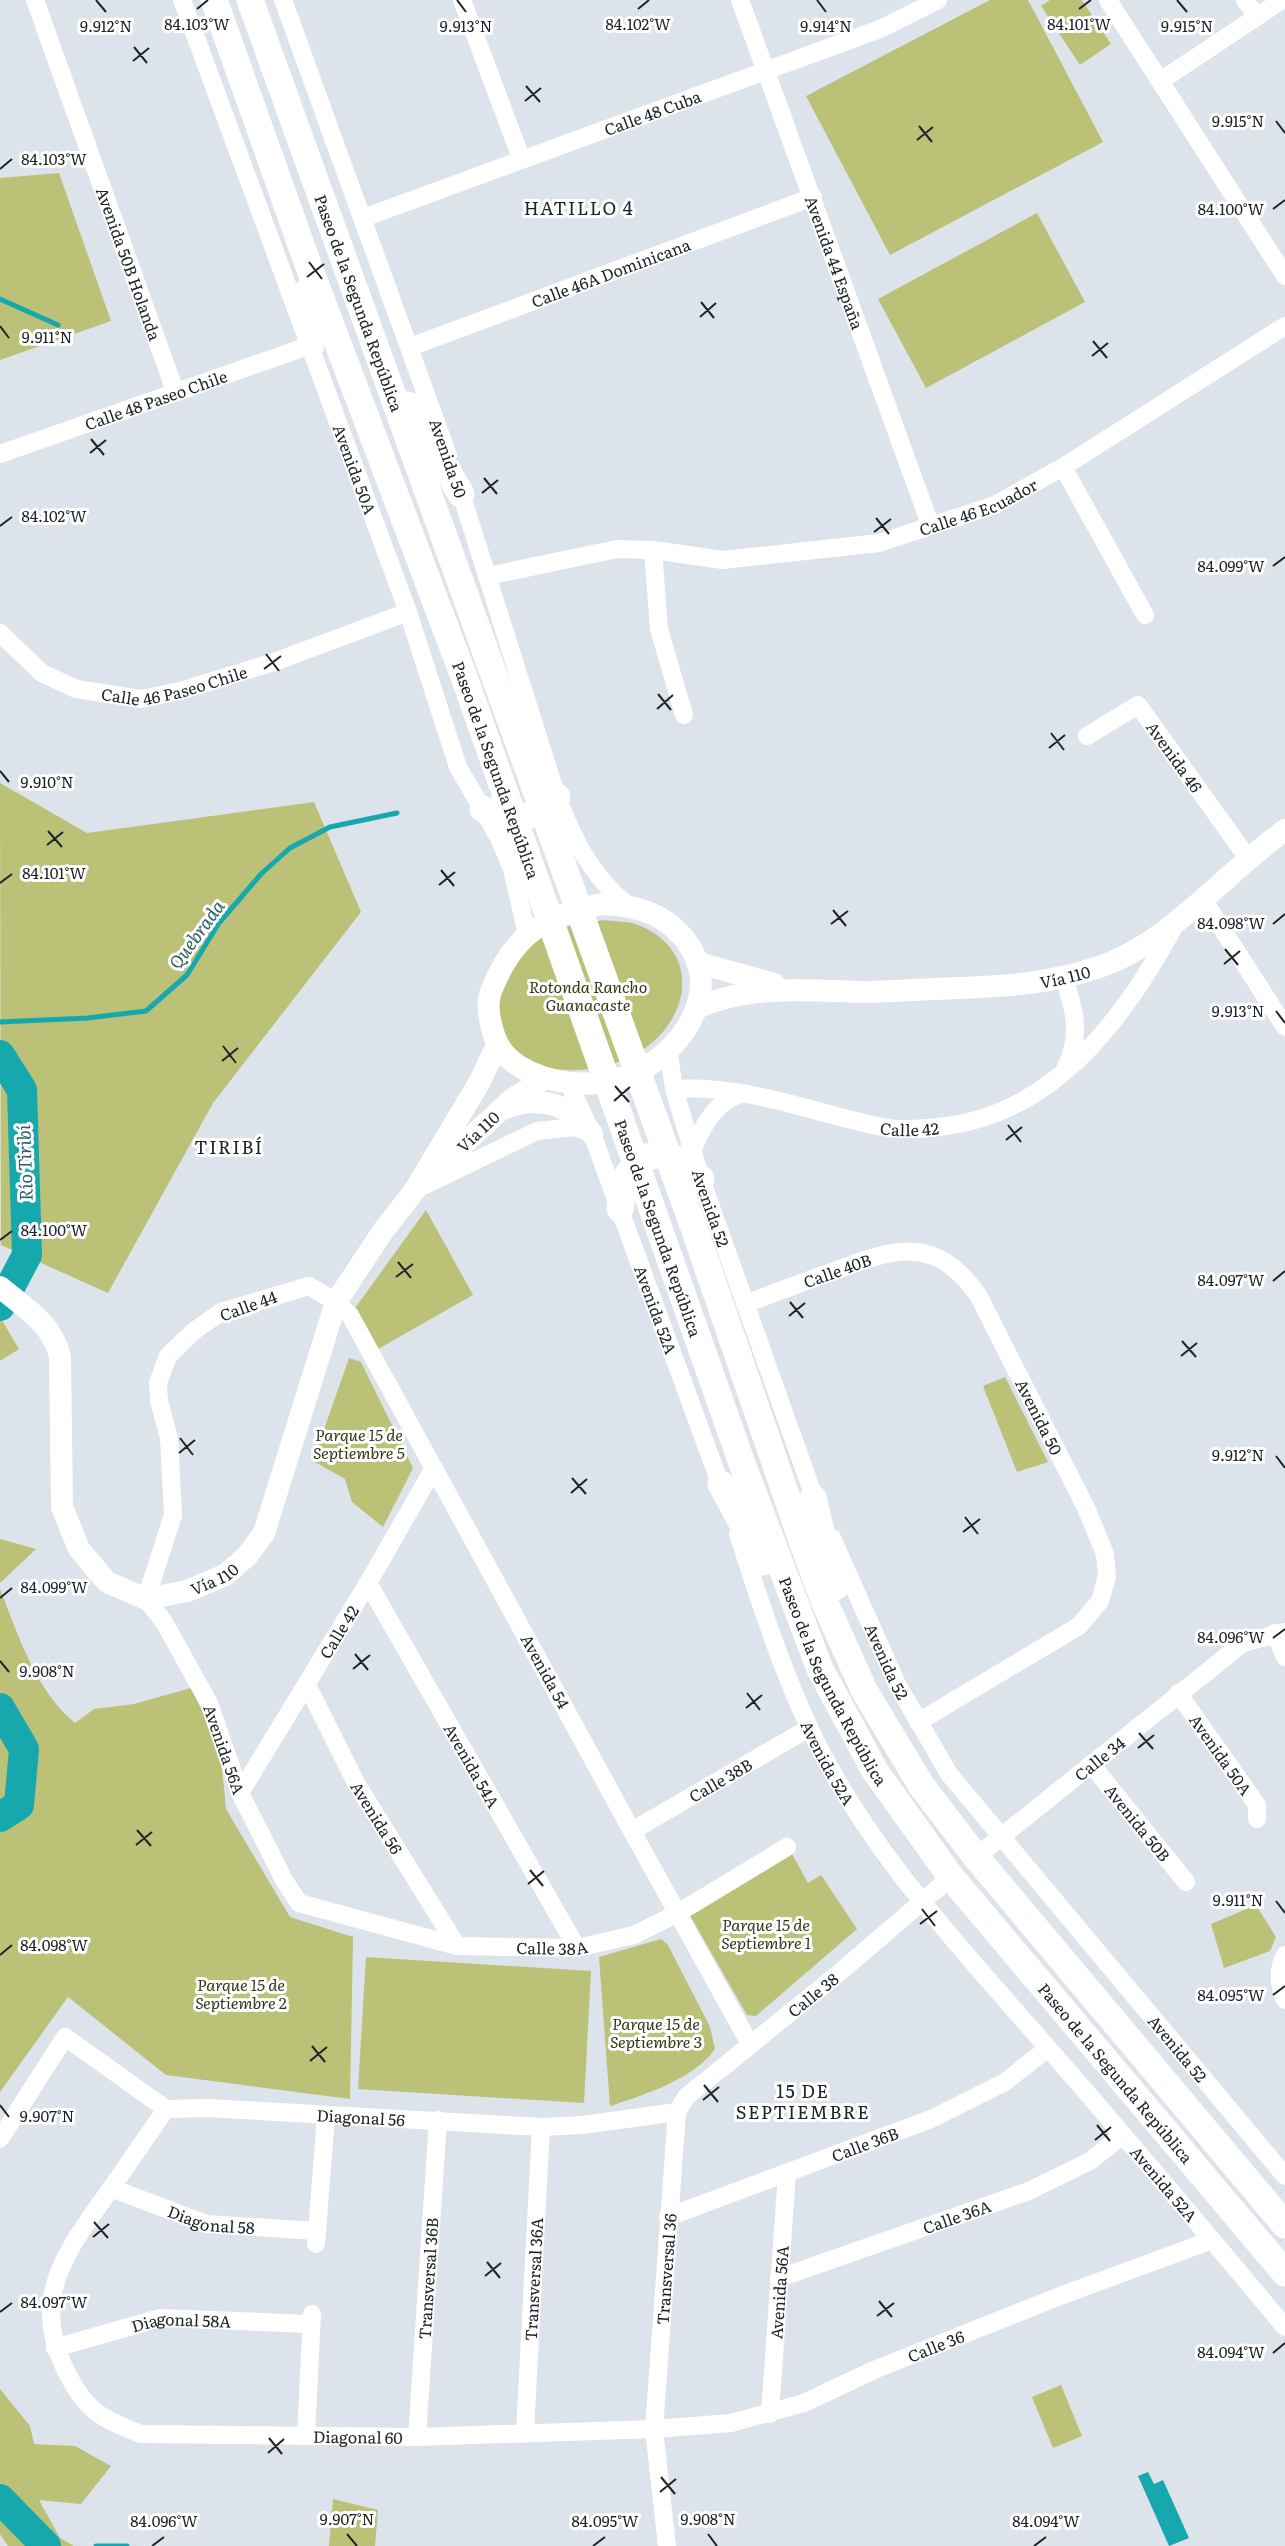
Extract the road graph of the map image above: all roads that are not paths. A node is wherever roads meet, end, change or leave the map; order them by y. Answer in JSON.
{"nodes":[{"id":1,"x":35,"y":0,"type":"edge"},
{"id":2,"x":182,"y":0,"type":"edge"},
{"id":3,"x":199,"y":0,"type":"edge"},
{"id":4,"x":214,"y":0,"type":"edge"},
{"id":5,"x":250,"y":0,"type":"edge"},
{"id":6,"x":283,"y":0,"type":"edge"},
{"id":7,"x":462,"y":0,"type":"edge"},
{"id":8,"x":741,"y":0,"type":"edge"},
{"id":9,"x":938,"y":0,"type":"edge"},
{"id":10,"x":1108,"y":0,"type":"edge"},
{"id":11,"x":1245,"y":0,"type":"edge"},
{"id":12,"x":1282,"y":0,"type":"edge"},
{"id":13,"x":1257,"y":17,"type":"junction"},
{"id":14,"x":229,"y":43,"type":"junction"},
{"id":15,"x":766,"y":71,"type":"junction"},
{"id":16,"x":1162,"y":80,"type":"junction"},
{"id":17,"x":521,"y":158,"type":"junction"},
{"id":18,"x":813,"y":197,"type":"junction"},
{"id":19,"x":363,"y":218,"type":"junction"},
{"id":20,"x":309,"y":267,"type":"junction"},
{"id":21,"x":1285,"y":276,"type":"edge"},
{"id":22,"x":1285,"y":326,"type":"edge"},
{"id":23,"x":311,"y":345,"type":"junction"},
{"id":24,"x":410,"y":347,"type":"junction"},
{"id":25,"x":375,"y":351,"type":"junction"},
{"id":26,"x":175,"y":391,"type":"junction"},
{"id":27,"x":0,"y":454,"type":"edge"},
{"id":28,"x":1063,"y":467,"type":"junction"},
{"id":29,"x":461,"y":494,"type":"junction"},
{"id":30,"x":930,"y":524,"type":"junction"},
{"id":31,"x":652,"y":550,"type":"junction"},
{"id":32,"x":488,"y":576,"type":"junction"},
{"id":33,"x":408,"y":612,"type":"junction"},
{"id":34,"x":1145,"y":615,"type":"dead end"},
{"id":35,"x":0,"y":633,"type":"edge"},
{"id":36,"x":684,"y":715,"type":"dead end"},
{"id":37,"x":1087,"y":736,"type":"dead end"},
{"id":38,"x":557,"y":797,"type":"junction"},
{"id":39,"x":483,"y":809,"type":"junction"},
{"id":40,"x":1285,"y":830,"type":"edge"},
{"id":41,"x":1247,"y":857,"type":"junction"},
{"id":42,"x":1203,"y":898,"type":"junction"},
{"id":43,"x":628,"y":906,"type":"junction"},
{"id":44,"x":1177,"y":921,"type":"junction"},
{"id":45,"x":527,"y":935,"type":"junction"},
{"id":46,"x":699,"y":963,"type":"junction"},
{"id":47,"x":1064,"y":978,"type":"junction"},
{"id":48,"x":799,"y":989,"type":"junction"},
{"id":49,"x":699,"y":1007,"type":"junction"},
{"id":50,"x":1285,"y":1027,"type":"edge"},
{"id":51,"x":497,"y":1046,"type":"junction"},
{"id":52,"x":668,"y":1048,"type":"junction"},
{"id":53,"x":1063,"y":1074,"type":"junction"},
{"id":54,"x":544,"y":1079,"type":"junction"},
{"id":55,"x":570,"y":1084,"type":"junction"},
{"id":56,"x":674,"y":1089,"type":"junction"},
{"id":57,"x":747,"y":1092,"type":"junction"},
{"id":58,"x":490,"y":1119,"type":"junction"},
{"id":59,"x":592,"y":1134,"type":"junction"},
{"id":60,"x":693,"y":1149,"type":"junction"},
{"id":61,"x":701,"y":1179,"type":"junction"},
{"id":62,"x":415,"y":1190,"type":"junction"},
{"id":63,"x":620,"y":1209,"type":"junction"},
{"id":64,"x":931,"y":1254,"type":"joint"},
{"id":65,"x":0,"y":1287,"type":"edge"},
{"id":66,"x":336,"y":1302,"type":"junction"},
{"id":67,"x":745,"y":1304,"type":"junction"},
{"id":68,"x":434,"y":1468,"type":"junction"},
{"id":69,"x":721,"y":1484,"type":"junction"},
{"id":70,"x":813,"y":1498,"type":"junction"},
{"id":71,"x":368,"y":1583,"type":"junction"},
{"id":72,"x":146,"y":1599,"type":"junction"},
{"id":73,"x":1280,"y":1632,"type":"edge"},
{"id":74,"x":1285,"y":1657,"type":"edge"},
{"id":75,"x":820,"y":1669,"type":"junction"},
{"id":76,"x":307,"y":1685,"type":"junction"},
{"id":77,"x":864,"y":1690,"type":"junction"},
{"id":78,"x":1178,"y":1693,"type":"junction"},
{"id":79,"x":918,"y":1722,"type":"junction"},
{"id":80,"x":809,"y":1728,"type":"junction"},
{"id":81,"x":1091,"y":1764,"type":"junction"},
{"id":82,"x":240,"y":1793,"type":"junction"},
{"id":83,"x":1257,"y":1819,"type":"dead end"},
{"id":84,"x":632,"y":1831,"type":"junction"},
{"id":85,"x":999,"y":1838,"type":"junction"},
{"id":86,"x":787,"y":1847,"type":"dead end"},
{"id":87,"x":976,"y":1857,"type":"junction"},
{"id":88,"x":951,"y":1877,"type":"junction"},
{"id":89,"x":1186,"y":1882,"type":"dead end"},
{"id":90,"x":299,"y":1903,"type":"joint"},
{"id":91,"x":921,"y":1903,"type":"junction"},
{"id":92,"x":678,"y":1913,"type":"junction"},
{"id":93,"x":457,"y":1946,"type":"junction"},
{"id":94,"x":577,"y":1948,"type":"junction"},
{"id":95,"x":1283,"y":1962,"type":"edge"},
{"id":96,"x":1285,"y":2000,"type":"edge"},
{"id":97,"x":750,"y":2044,"type":"junction"},
{"id":98,"x":1048,"y":2048,"type":"junction"},
{"id":99,"x":166,"y":2109,"type":"junction"},
{"id":100,"x":677,"y":2112,"type":"junction"},
{"id":101,"x":326,"y":2116,"type":"junction"},
{"id":102,"x":438,"y":2120,"type":"junction"},
{"id":103,"x":541,"y":2127,"type":"junction"},
{"id":104,"x":1123,"y":2134,"type":"junction"},
{"id":105,"x":0,"y":2139,"type":"edge"},
{"id":106,"x":787,"y":2173,"type":"junction"},
{"id":107,"x":1285,"y":2176,"type":"edge"},
{"id":108,"x":111,"y":2188,"type":"junction"},
{"id":109,"x":668,"y":2217,"type":"junction"},
{"id":110,"x":1285,"y":2225,"type":"edge"},
{"id":111,"x":1212,"y":2240,"type":"junction"},
{"id":112,"x":1285,"y":2273,"type":"edge"},
{"id":113,"x":779,"y":2278,"type":"junction"},
{"id":114,"x":1285,"y":2327,"type":"edge"},
{"id":115,"x":55,"y":2348,"type":"junction"},
{"id":116,"x":770,"y":2414,"type":"junction"},
{"id":117,"x":654,"y":2429,"type":"junction"},
{"id":118,"x":525,"y":2432,"type":"junction"},
{"id":119,"x":306,"y":2436,"type":"junction"},
{"id":120,"x":417,"y":2437,"type":"junction"},
{"id":121,"x":667,"y":2546,"type":"edge"}],
"edges":[{"from":1,"to":26,"type":"street","name":"Avenida 50B Holanda"},
{"from":2,"to":23,"type":"street","name":"Avenida 50A"},
{"from":3,"to":14,"type":"highway"},
{"from":4,"to":14,"type":"highway","name":"Paseo de la Segunda República"},
{"from":5,"to":25,"type":"highway","name":"Paseo de la Segunda República"},
{"from":6,"to":19,"type":"street","name":"Avenida 50"},
{"from":7,"to":17,"type":"street"},
{"from":8,"to":15,"type":"street","name":"Avenida 44 España"},
{"from":9,"to":15,"type":"street","name":"Calle 48 Cuba"},
{"from":10,"to":16,"type":"street"},
{"from":11,"to":13,"type":"street"},
{"from":12,"to":13,"type":"street"},
{"from":13,"to":16,"type":"street"},
{"from":14,"to":20,"type":"highway","name":"Paseo de la Segunda República"},
{"from":15,"to":17,"type":"street","name":"Calle 48 Cuba"},
{"from":15,"to":18,"type":"street","name":"Avenida 44 España"},
{"from":16,"to":21,"type":"street"},
{"from":17,"to":19,"type":"street","name":"Calle 48 Cuba"},
{"from":18,"to":24,"type":"street","name":"Calle 46A Dominicana"},
{"from":18,"to":30,"type":"street","name":"Avenida 44 España"},
{"from":19,"to":24,"type":"street","name":"Avenida 50"},
{"from":20,"to":23,"type":"highway"},
{"from":20,"to":75,"type":"highway","name":"Paseo de la Segunda República"},
{"from":22,"to":28,"type":"street","name":"Calle 46 Ecuador"},
{"from":23,"to":26,"type":"street","name":"Calle 48 Paseo Chile"},
{"from":23,"to":33,"type":"street","name":"Avenida 50A"},
{"from":24,"to":29,"type":"street","name":"Avenida 50"},
{"from":25,"to":29,"type":"highway"},
{"from":25,"to":77,"type":"highway","name":"Paseo de la Segunda República"},
{"from":26,"to":27,"type":"street","name":"Calle 48 Paseo Chile"},
{"from":28,"to":30,"type":"street","name":"Calle 46 Ecuador"},
{"from":28,"to":34,"type":"street"},
{"from":29,"to":32,"type":"street","name":"Avenida 50"},
{"from":30,"to":31,"type":"street","name":"Calle 46 Ecuador"},
{"from":31,"to":32,"type":"street","name":"Calle 46 Ecuador"},
{"from":31,"to":36,"type":"street"},
{"from":32,"to":38,"type":"street","name":"Avenida 50"},
{"from":33,"to":35,"type":"street","name":"Calle 46 Paseo Chile"},
{"from":33,"to":39,"type":"street","name":"Avenida 50A"},
{"from":37,"to":41,"type":"street","name":"Avenida 46"},
{"from":38,"to":39,"type":"highway"},
{"from":38,"to":43,"type":"street","name":"Avenida 50"},
{"from":39,"to":45,"type":"street","name":"Avenida 50A"},
{"from":40,"to":41,"type":"main road","name":"Vía 110"},
{"from":41,"to":42,"type":"main road","name":"Vía 110"},
{"from":42,"to":44,"type":"main road","name":"Vía 110"},
{"from":42,"to":50,"type":"street"},
{"from":43,"to":45,"type":"main road"},
{"from":43,"to":46,"type":"main road"},
{"from":44,"to":47,"type":"main road","name":"Vía 110"},
{"from":44,"to":53,"type":"street","name":"Calle 42"},
{"from":45,"to":51,"type":"main road"},
{"from":46,"to":48,"type":"main road","name":"Vía 110"},
{"from":46,"to":49,"type":"main road"},
{"from":47,"to":48,"type":"main road","name":"Vía 110"},
{"from":47,"to":53,"type":"street"},
{"from":48,"to":49,"type":"main road","name":"Vía 110"},
{"from":49,"to":52,"type":"main road"},
{"from":51,"to":54,"type":"main road"},
{"from":51,"to":62,"type":"main road","name":"Vía 110"},
{"from":52,"to":55,"type":"main road"},
{"from":52,"to":56,"type":"street","name":"Avenida 52"},
{"from":53,"to":57,"type":"street","name":"Calle 42"},
{"from":54,"to":55,"type":"main road"},
{"from":54,"to":58,"type":"main road","name":"Vía 110"},
{"from":55,"to":59,"type":"street","name":"Avenida 52A"},
{"from":56,"to":57,"type":"street","name":"Calle 42"},
{"from":56,"to":60,"type":"street","name":"Avenida 52"},
{"from":57,"to":60,"type":"street"},
{"from":58,"to":59,"type":"main road"},
{"from":58,"to":62,"type":"main road","name":"Vía 110"},
{"from":59,"to":62,"type":"street"},
{"from":59,"to":63,"type":"street","name":"Avenida 52A"},
{"from":60,"to":61,"type":"street","name":"Avenida 52"},
{"from":61,"to":63,"type":"highway"},
{"from":61,"to":67,"type":"street","name":"Avenida 52"},
{"from":62,"to":66,"type":"main road","name":"Vía 110"},
{"from":63,"to":69,"type":"street","name":"Avenida 52A"},
{"from":64,"to":67,"type":"street","name":"Calle 40B"},
{"from":64,"to":79,"type":"street","name":"Avenida 50"},
{"from":65,"to":72,"type":"main road"},
{"from":66,"to":68,"type":"street","name":"Avenida 54"},
{"from":66,"to":72,"type":"main road","name":"Vía 110"},
{"from":66,"to":72,"type":"street","name":"Calle 44"},
{"from":67,"to":70,"type":"street","name":"Avenida 52"},
{"from":68,"to":71,"type":"street","name":"Calle 42"},
{"from":68,"to":84,"type":"street","name":"Avenida 54"},
{"from":69,"to":75,"type":"highway"},
{"from":69,"to":80,"type":"street","name":"Avenida 52A"},
{"from":70,"to":77,"type":"highway"},
{"from":70,"to":79,"type":"street","name":"Avenida 52"},
{"from":71,"to":76,"type":"street","name":"Calle 42"},
{"from":71,"to":94,"type":"street","name":"Avenida 54A"},
{"from":72,"to":82,"type":"street","name":"Avenida 56A"},
{"from":73,"to":74,"type":"street"},
{"from":73,"to":78,"type":"street","name":"Calle 34"},
{"from":75,"to":88,"type":"highway","name":"Paseo de la Segunda República"},
{"from":76,"to":82,"type":"street","name":"Calle 42"},
{"from":76,"to":93,"type":"street","name":"Avenida 56"},
{"from":77,"to":87,"type":"highway","name":"Paseo de la Segunda República"},
{"from":78,"to":81,"type":"street","name":"Calle 34"},
{"from":78,"to":83,"type":"street","name":"Avenida 50A"},
{"from":79,"to":85,"type":"street","name":"Avenida 52"},
{"from":80,"to":84,"type":"street","name":"Calle 38B"},
{"from":80,"to":91,"type":"street","name":"Avenida 52A"},
{"from":81,"to":85,"type":"street","name":"Calle 34"},
{"from":81,"to":89,"type":"street","name":"Avenida 50B"},
{"from":82,"to":90,"type":"street","name":"Avenida 56A"},
{"from":84,"to":92,"type":"street","name":"Avenida 54"},
{"from":85,"to":87,"type":"street","name":"Calle 34"},
{"from":85,"to":107,"type":"street","name":"Avenida 52"},
{"from":86,"to":92,"type":"street","name":"Calle 38A"},
{"from":87,"to":110,"type":"highway","name":"Paseo de la Segunda República"},
{"from":88,"to":91,"type":"street","name":"Calle 38"},
{"from":88,"to":112,"type":"highway","name":"Paseo de la Segunda República"},
{"from":90,"to":93,"type":"street","name":"Calle 38A"},
{"from":91,"to":97,"type":"street","name":"Calle 38"},
{"from":91,"to":98,"type":"street","name":"Avenida 52A"},
{"from":92,"to":94,"type":"street","name":"Calle 38A"},
{"from":92,"to":97,"type":"street","name":"Avenida 54"},
{"from":93,"to":94,"type":"street","name":"Calle 38A"},
{"from":95,"to":96,"type":"street"},
{"from":97,"to":100,"type":"street","name":"Calle 38"},
{"from":98,"to":104,"type":"street","name":"Avenida 52A"},
{"from":98,"to":106,"type":"street","name":"Calle 36B"},
{"from":99,"to":101,"type":"street","name":"Diagonal 56"},
{"from":99,"to":105,"type":"street"},
{"from":99,"to":108,"type":"street"},
{"from":100,"to":103,"type":"street","name":"Diagonal 56"},
{"from":100,"to":109,"type":"street","name":"Transversal 36"},
{"from":101,"to":102,"type":"street","name":"Diagonal 56"},
{"from":101,"to":108,"type":"street","name":"Diagonal 58"},
{"from":102,"to":103,"type":"street","name":"Diagonal 56"},
{"from":102,"to":120,"type":"street","name":"Transversal 36B"},
{"from":103,"to":118,"type":"street","name":"Transversal 36A"},
{"from":104,"to":111,"type":"street","name":"Avenida 52A"},
{"from":104,"to":113,"type":"street","name":"Calle 36A"},
{"from":106,"to":109,"type":"street","name":"Calle 36B"},
{"from":106,"to":113,"type":"street","name":"Avenida 56A"},
{"from":108,"to":115,"type":"street"},
{"from":109,"to":117,"type":"street","name":"Transversal 36"},
{"from":111,"to":114,"type":"street","name":"Avenida 52A"},
{"from":111,"to":116,"type":"street","name":"Calle 36"},
{"from":113,"to":116,"type":"street","name":"Avenida 56A"},
{"from":115,"to":119,"type":"street","name":"Diagonal 60"},
{"from":115,"to":119,"type":"street","name":"Diagonal 58A"},
{"from":116,"to":117,"type":"street","name":"Calle 36"},
{"from":117,"to":118,"type":"street","name":"Diagonal 60"},
{"from":117,"to":121,"type":"street","name":"Transversal 36"},
{"from":118,"to":120,"type":"street","name":"Diagonal 60"},
{"from":119,"to":120,"type":"street","name":"Diagonal 60"}]}
